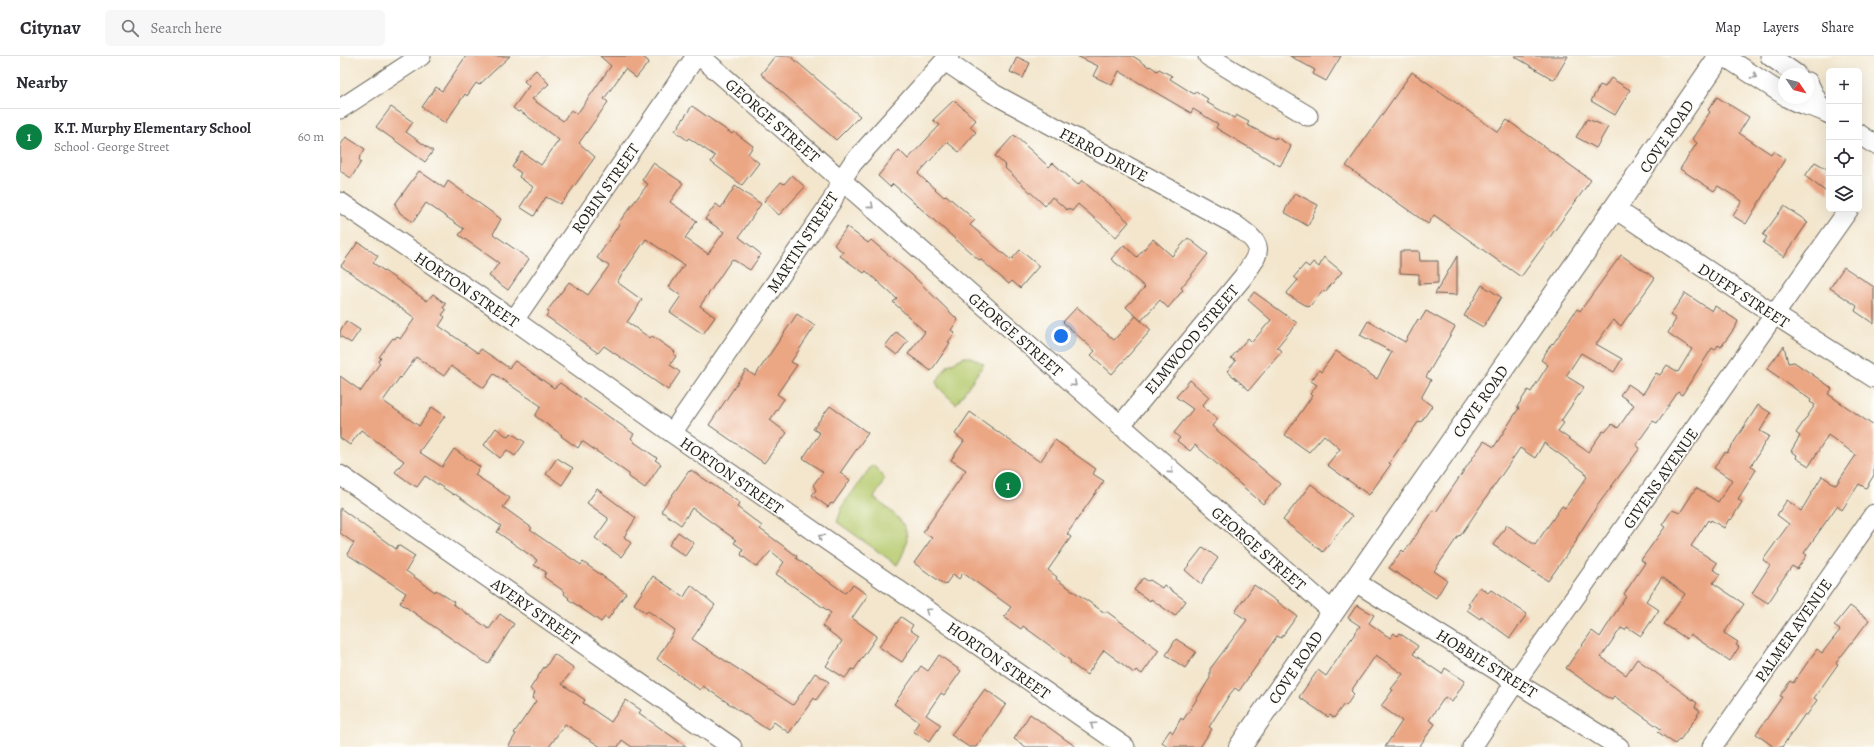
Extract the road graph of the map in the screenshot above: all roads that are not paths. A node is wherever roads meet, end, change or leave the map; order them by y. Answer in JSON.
{"nodes":[{"id":1,"x":421,"y":56,"type":"edge"},
{"id":2,"x":696,"y":56,"type":"edge"},
{"id":3,"x":700,"y":56,"type":"edge"},
{"id":4,"x":1208,"y":56,"type":"edge"},
{"id":5,"x":1720,"y":56,"type":"edge"},
{"id":6,"x":1724,"y":56,"type":"edge"},
{"id":7,"x":1770,"y":56,"type":"edge"},
{"id":8,"x":947,"y":59,"type":"edge"},
{"id":9,"x":1787,"y":68,"type":"edge"},
{"id":10,"x":1778,"y":91,"type":"edge"},
{"id":11,"x":1814,"y":93,"type":"edge"},
{"id":12,"x":1800,"y":104,"type":"edge"},
{"id":13,"x":340,"y":109,"type":"edge"},
{"id":14,"x":1825,"y":112,"type":"edge"},
{"id":15,"x":1308,"y":116,"type":"dead end"},
{"id":16,"x":1862,"y":136,"type":"edge"},
{"id":17,"x":1874,"y":144,"type":"edge"},
{"id":18,"x":841,"y":181,"type":"junction"},
{"id":19,"x":340,"y":202,"type":"edge"},
{"id":20,"x":1615,"y":210,"type":"junction"},
{"id":21,"x":1847,"y":212,"type":"edge"},
{"id":22,"x":1259,"y":250,"type":"joint"},
{"id":23,"x":1775,"y":315,"type":"junction"},
{"id":24,"x":514,"y":320,"type":"junction"},
{"id":25,"x":1874,"y":378,"type":"edge"},
{"id":26,"x":1120,"y":426,"type":"junction"},
{"id":27,"x":672,"y":434,"type":"junction"},
{"id":28,"x":340,"y":475,"type":"edge"},
{"id":29,"x":1874,"y":514,"type":"edge"},
{"id":30,"x":1354,"y":581,"type":"junction"},
{"id":31,"x":1332,"y":612,"type":"junction"},
{"id":32,"x":1516,"y":681,"type":"junction"},
{"id":33,"x":732,"y":747,"type":"edge"},
{"id":34,"x":1125,"y":747,"type":"edge"},
{"id":35,"x":1240,"y":747,"type":"edge"},
{"id":36,"x":1472,"y":747,"type":"edge"},
{"id":37,"x":1619,"y":747,"type":"edge"},
{"id":38,"x":1712,"y":747,"type":"edge"}],
"edges":[{"from":1,"to":13,"type":"street"},
{"from":2,"to":24,"type":"street","name":"ROBIN STREET"},
{"from":3,"to":18,"type":"street","name":"GEORGE STREET"},
{"from":4,"to":15,"type":"street"},
{"from":5,"to":20,"type":"main road","name":"COVE ROAD"},
{"from":6,"to":10,"type":"street","one_way":true},
{"from":7,"to":9,"type":"street"},
{"from":8,"to":18,"type":"street","name":"MARTIN STREET"},
{"from":8,"to":22,"type":"street","name":"FERRO DRIVE"},
{"from":11,"to":14,"type":"street"},
{"from":12,"to":14,"type":"street"},
{"from":16,"to":17,"type":"street"},
{"from":18,"to":26,"type":"street","name":"GEORGE STREET","one_way":true},
{"from":18,"to":27,"type":"street","name":"MARTIN STREET"},
{"from":19,"to":24,"type":"street","name":"HORTON STREET"},
{"from":20,"to":23,"type":"street","name":"DUFFY STREET"},
{"from":20,"to":30,"type":"main road","name":"COVE ROAD"},
{"from":21,"to":23,"type":"street","name":"GIVENS AVENUE"},
{"from":22,"to":26,"type":"street","name":"ELMWOOD STREET"},
{"from":23,"to":25,"type":"street","name":"DUFFY STREET"},
{"from":23,"to":32,"type":"street","name":"GIVENS AVENUE"},
{"from":24,"to":27,"type":"street","name":"HORTON STREET"},
{"from":26,"to":31,"type":"street","name":"GEORGE STREET","one_way":true},
{"from":34,"to":27,"type":"street","name":"HORTON STREET","one_way":true},
{"from":28,"to":33,"type":"street","name":"AVERY STREET"},
{"from":29,"to":38,"type":"street","name":"PALMER AVENUE"},
{"from":30,"to":31,"type":"main road","name":"COVE ROAD"},
{"from":30,"to":32,"type":"street","name":"HOBBIE STREET"},
{"from":31,"to":35,"type":"main road","name":"COVE ROAD"},
{"from":32,"to":36,"type":"street","name":"GIVENS AVENUE"},
{"from":32,"to":37,"type":"street","name":"HOBBIE STREET"}]}
